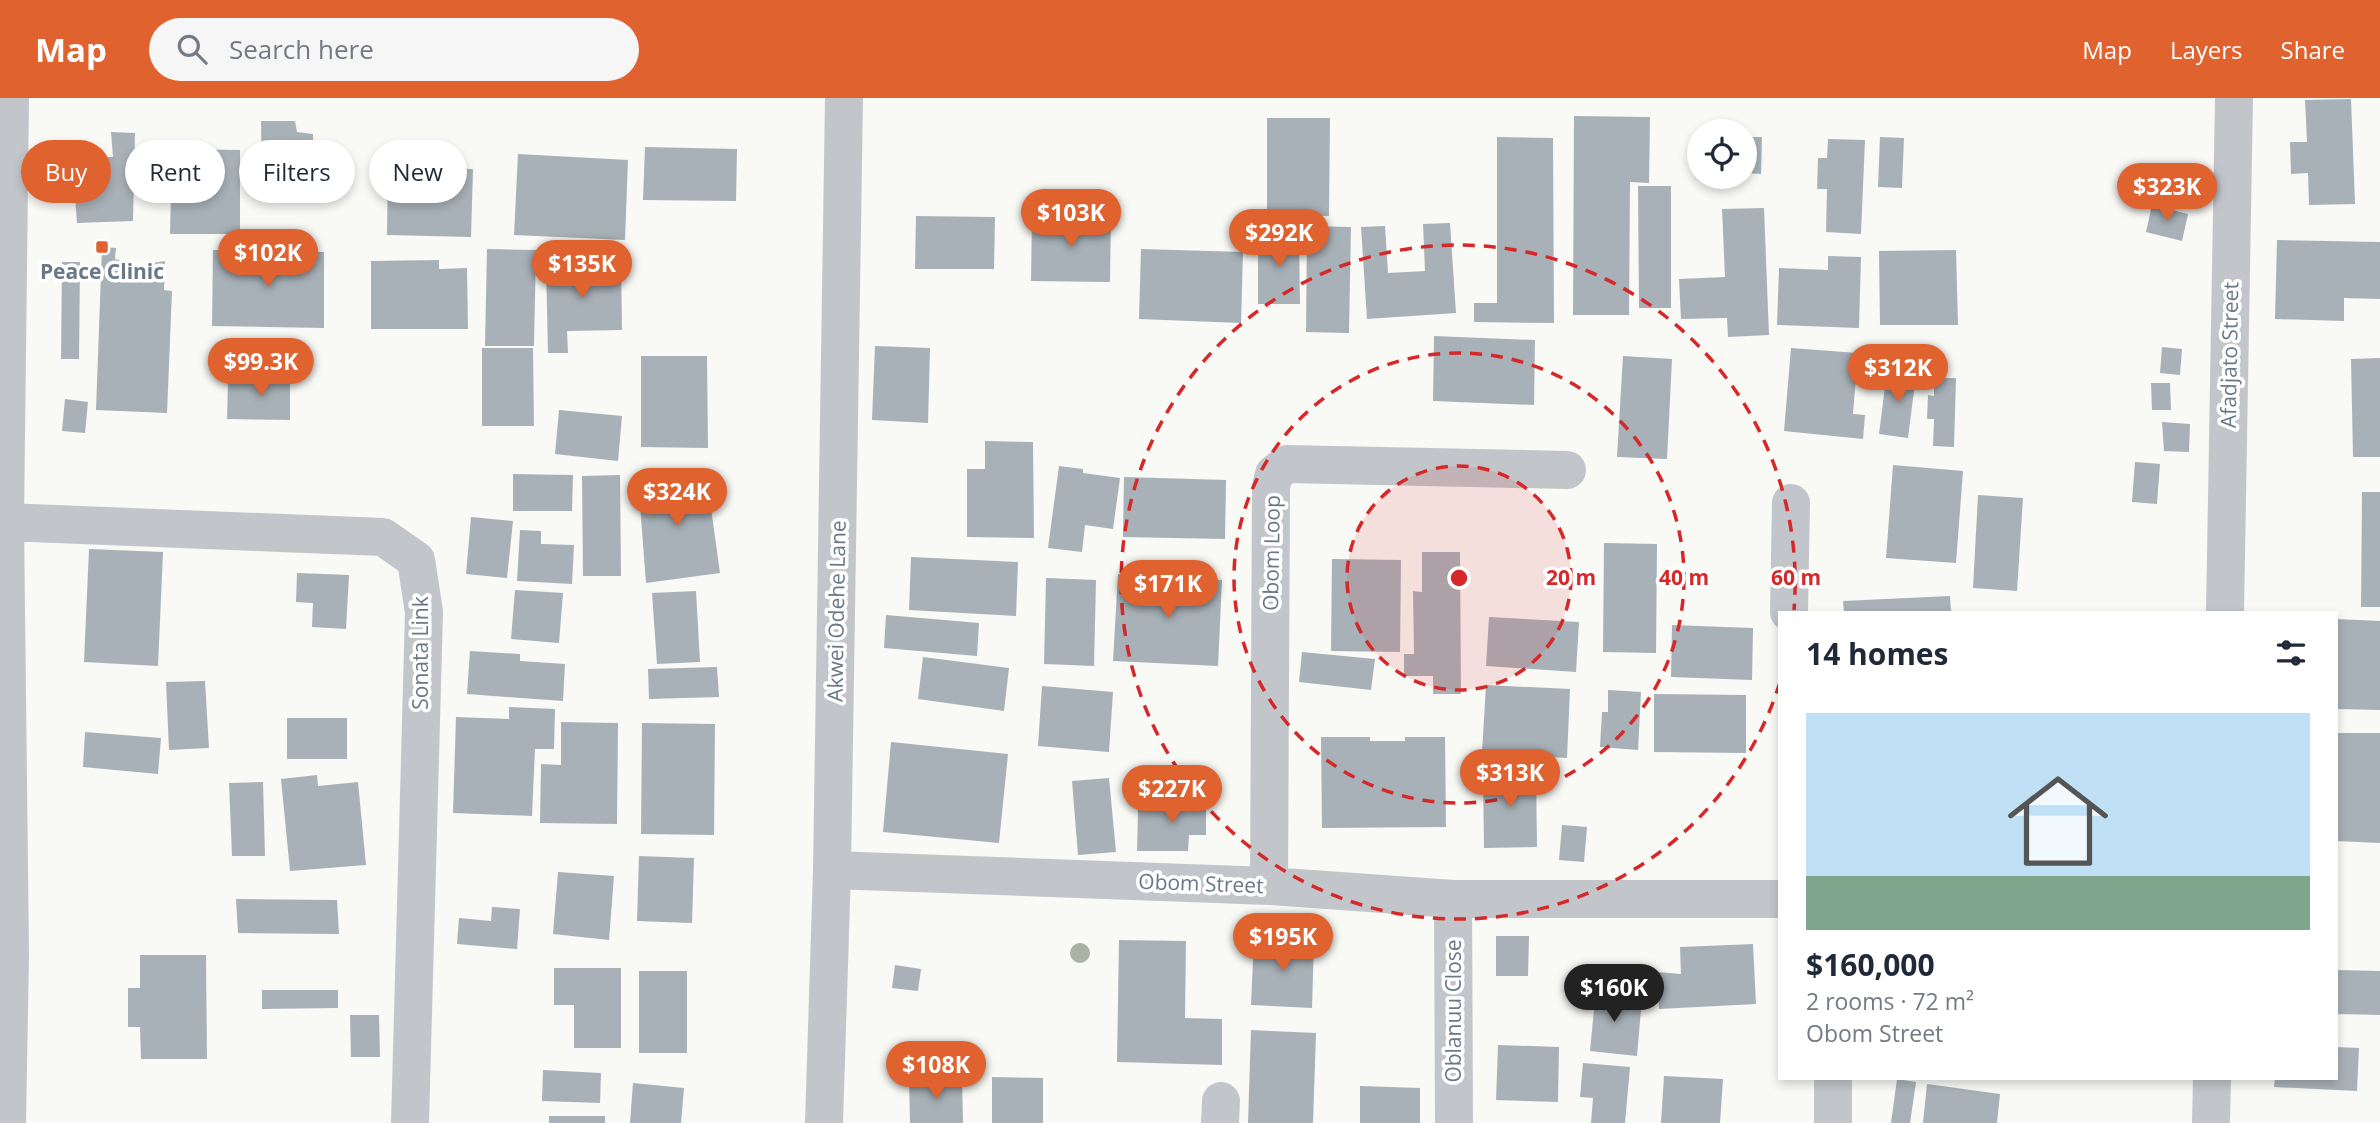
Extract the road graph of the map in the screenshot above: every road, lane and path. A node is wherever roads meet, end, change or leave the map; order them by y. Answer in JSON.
{"nodes":[{"id":1,"x":9,"y":98,"type":"edge"},
{"id":2,"x":844,"y":98,"type":"edge"},
{"id":3,"x":2234,"y":98,"type":"edge"},
{"id":4,"x":1567,"y":470,"type":"dead end"},
{"id":5,"x":1791,"y":503,"type":"dead end"},
{"id":6,"x":5,"y":522,"type":"junction"},
{"id":7,"x":2,"y":585,"type":"edge"},
{"id":8,"x":1789,"y":611,"type":"edge"},
{"id":9,"x":2225,"y":611,"type":"edge"},
{"id":10,"x":3,"y":676,"type":"edge"},
{"id":11,"x":832,"y":870,"type":"junction"},
{"id":12,"x":1269,"y":886,"type":"junction"},
{"id":13,"x":1778,"y":899,"type":"edge"},
{"id":14,"x":1453,"y":900,"type":"junction"},
{"id":15,"x":4,"y":1047,"type":"edge"},
{"id":16,"x":1833,"y":1080,"type":"edge"},
{"id":17,"x":2213,"y":1080,"type":"edge"},
{"id":18,"x":7,"y":1123,"type":"edge"},
{"id":19,"x":410,"y":1123,"type":"edge"},
{"id":20,"x":824,"y":1123,"type":"edge"},
{"id":21,"x":1454,"y":1123,"type":"edge"},
{"id":22,"x":1833,"y":1123,"type":"edge"},
{"id":23,"x":2211,"y":1123,"type":"edge"}],
"edges":[{"from":1,"to":6,"type":"street"},
{"from":2,"to":11,"type":"street","name":"Akwei Odehe Lane"},
{"from":3,"to":9,"type":"street","name":"Afadjato Street"},
{"from":4,"to":12,"type":"street","name":"Obom Loop"},
{"from":5,"to":8,"type":"street"},
{"from":6,"to":7,"type":"street"},
{"from":6,"to":19,"type":"street","name":"Sonata Link"},
{"from":7,"to":10,"type":"street"},
{"from":10,"to":15,"type":"street"},
{"from":11,"to":12,"type":"street","name":"Obom Street"},
{"from":11,"to":20,"type":"street","name":"Akwei Odehe Lane"},
{"from":12,"to":14,"type":"street","name":"Obom Street"},
{"from":13,"to":14,"type":"street","name":"Obom Street"},
{"from":14,"to":21,"type":"street","name":"Oblanuu Close"},
{"from":15,"to":18,"type":"street"},
{"from":16,"to":22,"type":"street"},
{"from":17,"to":23,"type":"street"}]}
